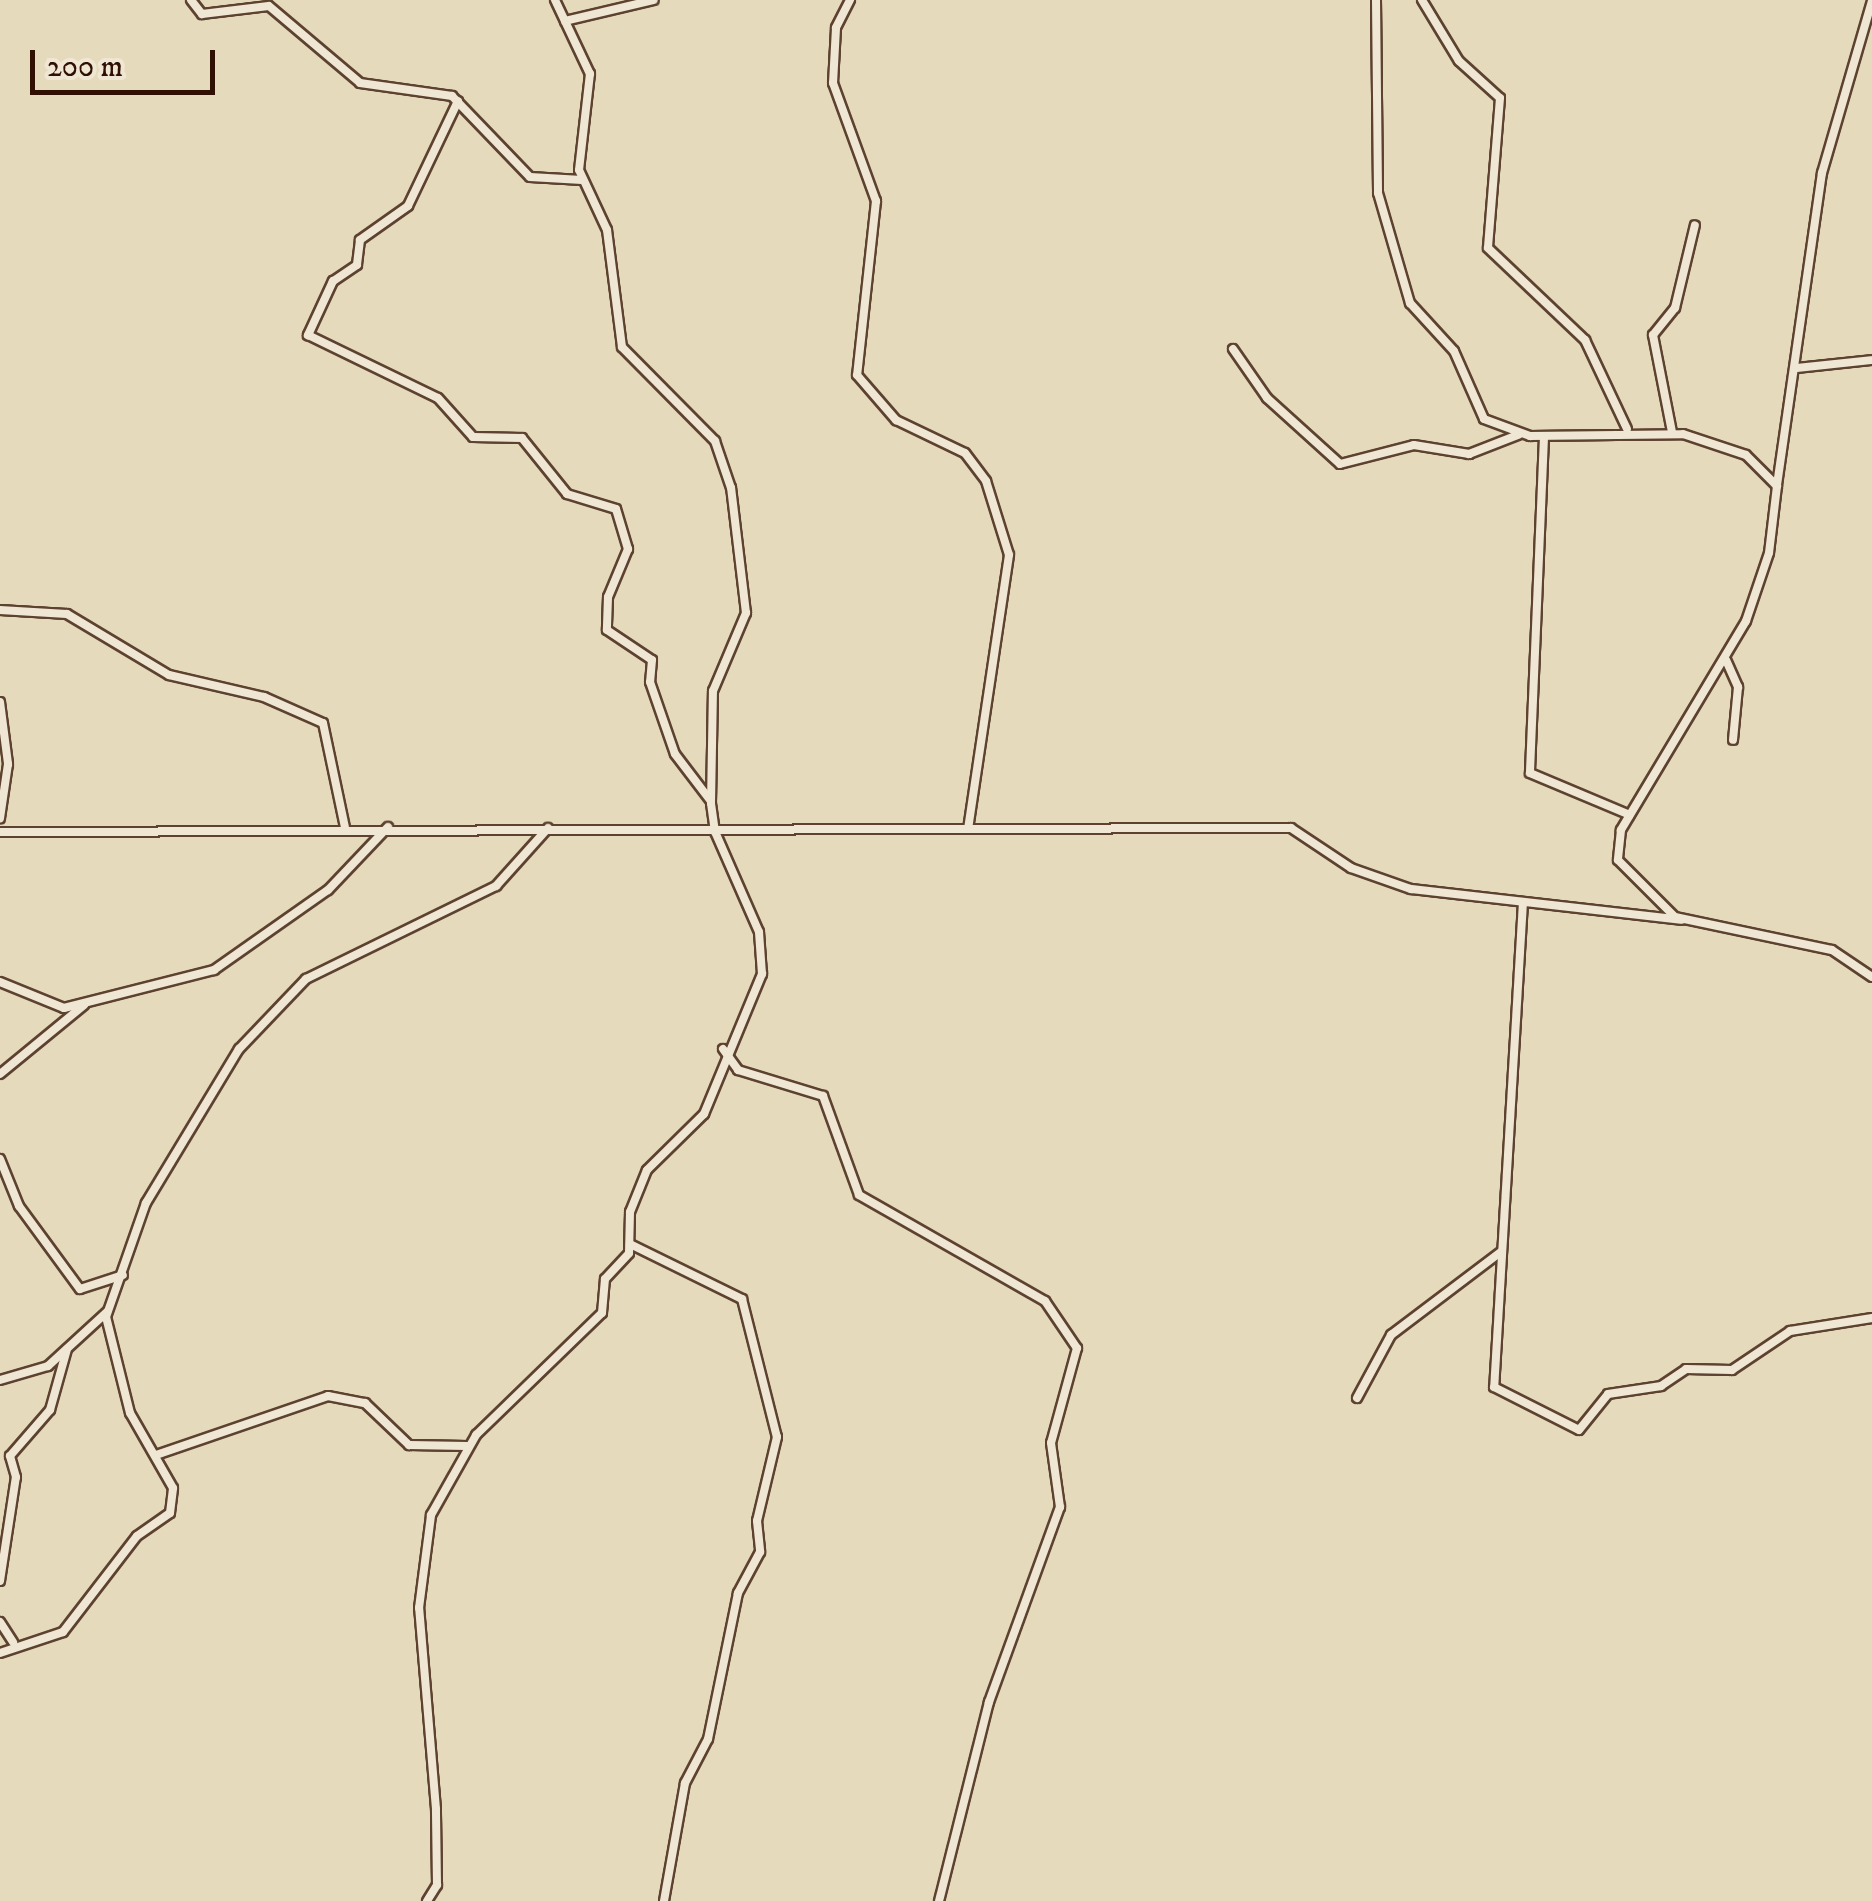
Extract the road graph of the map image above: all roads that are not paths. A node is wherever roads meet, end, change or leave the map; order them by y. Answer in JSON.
{"nodes":[{"id":1,"x":191,"y":0,"type":"edge"},
{"id":2,"x":556,"y":0,"type":"edge"},
{"id":3,"x":654,"y":0,"type":"edge"},
{"id":4,"x":850,"y":0,"type":"edge"},
{"id":5,"x":1376,"y":0,"type":"edge"},
{"id":6,"x":1422,"y":0,"type":"edge"},
{"id":7,"x":1872,"y":1,"type":"edge"},
{"id":8,"x":566,"y":21,"type":"junction"},
{"id":9,"x":458,"y":102,"type":"junction"},
{"id":10,"x":582,"y":180,"type":"junction"},
{"id":11,"x":1696,"y":226,"type":"dead end"},
{"id":12,"x":1233,"y":349,"type":"dead end"},
{"id":13,"x":1872,"y":360,"type":"edge"},
{"id":14,"x":1796,"y":368,"type":"junction"},
{"id":15,"x":1627,"y":429,"type":"junction"},
{"id":16,"x":1672,"y":432,"type":"junction"},
{"id":17,"x":1518,"y":435,"type":"junction"},
{"id":18,"x":1544,"y":436,"type":"junction"},
{"id":19,"x":1777,"y":485,"type":"junction"},
{"id":20,"x":0,"y":610,"type":"edge"},
{"id":21,"x":0,"y":618,"type":"edge"},
{"id":22,"x":1726,"y":660,"type":"junction"},
{"id":23,"x":0,"y":702,"type":"edge"},
{"id":24,"x":1733,"y":740,"type":"dead end"},
{"id":25,"x":712,"y":803,"type":"junction"},
{"id":26,"x":1630,"y":815,"type":"junction"},
{"id":27,"x":0,"y":818,"type":"edge"},
{"id":28,"x":346,"y":827,"type":"junction"},
{"id":29,"x":388,"y":827,"type":"junction"},
{"id":30,"x":548,"y":828,"type":"junction"},
{"id":31,"x":968,"y":828,"type":"junction"},
{"id":32,"x":0,"y":832,"type":"edge"},
{"id":33,"x":715,"y":832,"type":"junction"},
{"id":34,"x":1523,"y":902,"type":"junction"},
{"id":35,"x":1681,"y":920,"type":"junction"},
{"id":36,"x":1872,"y":977,"type":"edge"},
{"id":37,"x":0,"y":982,"type":"edge"},
{"id":38,"x":84,"y":1005,"type":"junction"},
{"id":39,"x":724,"y":1049,"type":"junction"},
{"id":40,"x":0,"y":1074,"type":"edge"},
{"id":41,"x":0,"y":1158,"type":"edge"},
{"id":42,"x":630,"y":1244,"type":"junction"},
{"id":43,"x":1502,"y":1251,"type":"junction"},
{"id":44,"x":127,"y":1273,"type":"junction"},
{"id":45,"x":107,"y":1312,"type":"junction"},
{"id":46,"x":1872,"y":1318,"type":"edge"},
{"id":47,"x":68,"y":1349,"type":"junction"},
{"id":48,"x":0,"y":1380,"type":"edge"},
{"id":49,"x":1357,"y":1398,"type":"dead end"},
{"id":50,"x":467,"y":1446,"type":"junction"},
{"id":51,"x":174,"y":1450,"type":"junction"},
{"id":52,"x":156,"y":1455,"type":"junction"},
{"id":53,"x":166,"y":1475,"type":"junction"},
{"id":54,"x":0,"y":1581,"type":"edge"},
{"id":55,"x":0,"y":1622,"type":"edge"},
{"id":56,"x":13,"y":1642,"type":"junction"},
{"id":57,"x":0,"y":1653,"type":"edge"},
{"id":58,"x":427,"y":1901,"type":"edge"},
{"id":59,"x":664,"y":1901,"type":"edge"},
{"id":60,"x":939,"y":1901,"type":"edge"}],
"edges":[{"from":1,"to":9,"type":"street"},
{"from":2,"to":8,"type":"street"},
{"from":3,"to":8,"type":"street"},
{"from":4,"to":31,"type":"street"},
{"from":5,"to":17,"type":"street"},
{"from":6,"to":15,"type":"street"},
{"from":7,"to":14,"type":"street"},
{"from":8,"to":10,"type":"street"},
{"from":9,"to":10,"type":"street"},
{"from":9,"to":25,"type":"street"},
{"from":10,"to":25,"type":"street"},
{"from":11,"to":16,"type":"street"},
{"from":12,"to":17,"type":"street"},
{"from":13,"to":14,"type":"street"},
{"from":14,"to":19,"type":"street"},
{"from":15,"to":16,"type":"street"},
{"from":15,"to":18,"type":"street"},
{"from":16,"to":19,"type":"street"},
{"from":17,"to":18,"type":"street"},
{"from":18,"to":26,"type":"street"},
{"from":19,"to":22,"type":"street"},
{"from":20,"to":21,"type":"street"},
{"from":20,"to":28,"type":"street"},
{"from":22,"to":24,"type":"street"},
{"from":22,"to":26,"type":"street"},
{"from":23,"to":27,"type":"street"},
{"from":25,"to":33,"type":"street"},
{"from":26,"to":35,"type":"street"},
{"from":28,"to":29,"type":"street"},
{"from":28,"to":32,"type":"street"},
{"from":29,"to":30,"type":"street"},
{"from":29,"to":38,"type":"street"},
{"from":30,"to":33,"type":"street"},
{"from":30,"to":44,"type":"street"},
{"from":31,"to":33,"type":"street"},
{"from":31,"to":34,"type":"street"},
{"from":33,"to":39,"type":"street"},
{"from":34,"to":35,"type":"street"},
{"from":34,"to":43,"type":"street"},
{"from":35,"to":36,"type":"street"},
{"from":37,"to":38,"type":"street"},
{"from":38,"to":40,"type":"street"},
{"from":39,"to":42,"type":"street"},
{"from":39,"to":60,"type":"street"},
{"from":41,"to":44,"type":"street"},
{"from":42,"to":50,"type":"street"},
{"from":42,"to":59,"type":"street"},
{"from":43,"to":46,"type":"street"},
{"from":43,"to":49,"type":"street"},
{"from":44,"to":45,"type":"street"},
{"from":45,"to":47,"type":"street"},
{"from":45,"to":52,"type":"street"},
{"from":47,"to":48,"type":"street"},
{"from":47,"to":54,"type":"street"},
{"from":50,"to":51,"type":"street"},
{"from":50,"to":58,"type":"street"},
{"from":51,"to":52,"type":"street"},
{"from":51,"to":53,"type":"street"},
{"from":52,"to":53,"type":"street"},
{"from":53,"to":56,"type":"street"},
{"from":55,"to":56,"type":"street"},
{"from":56,"to":57,"type":"street"}]}
